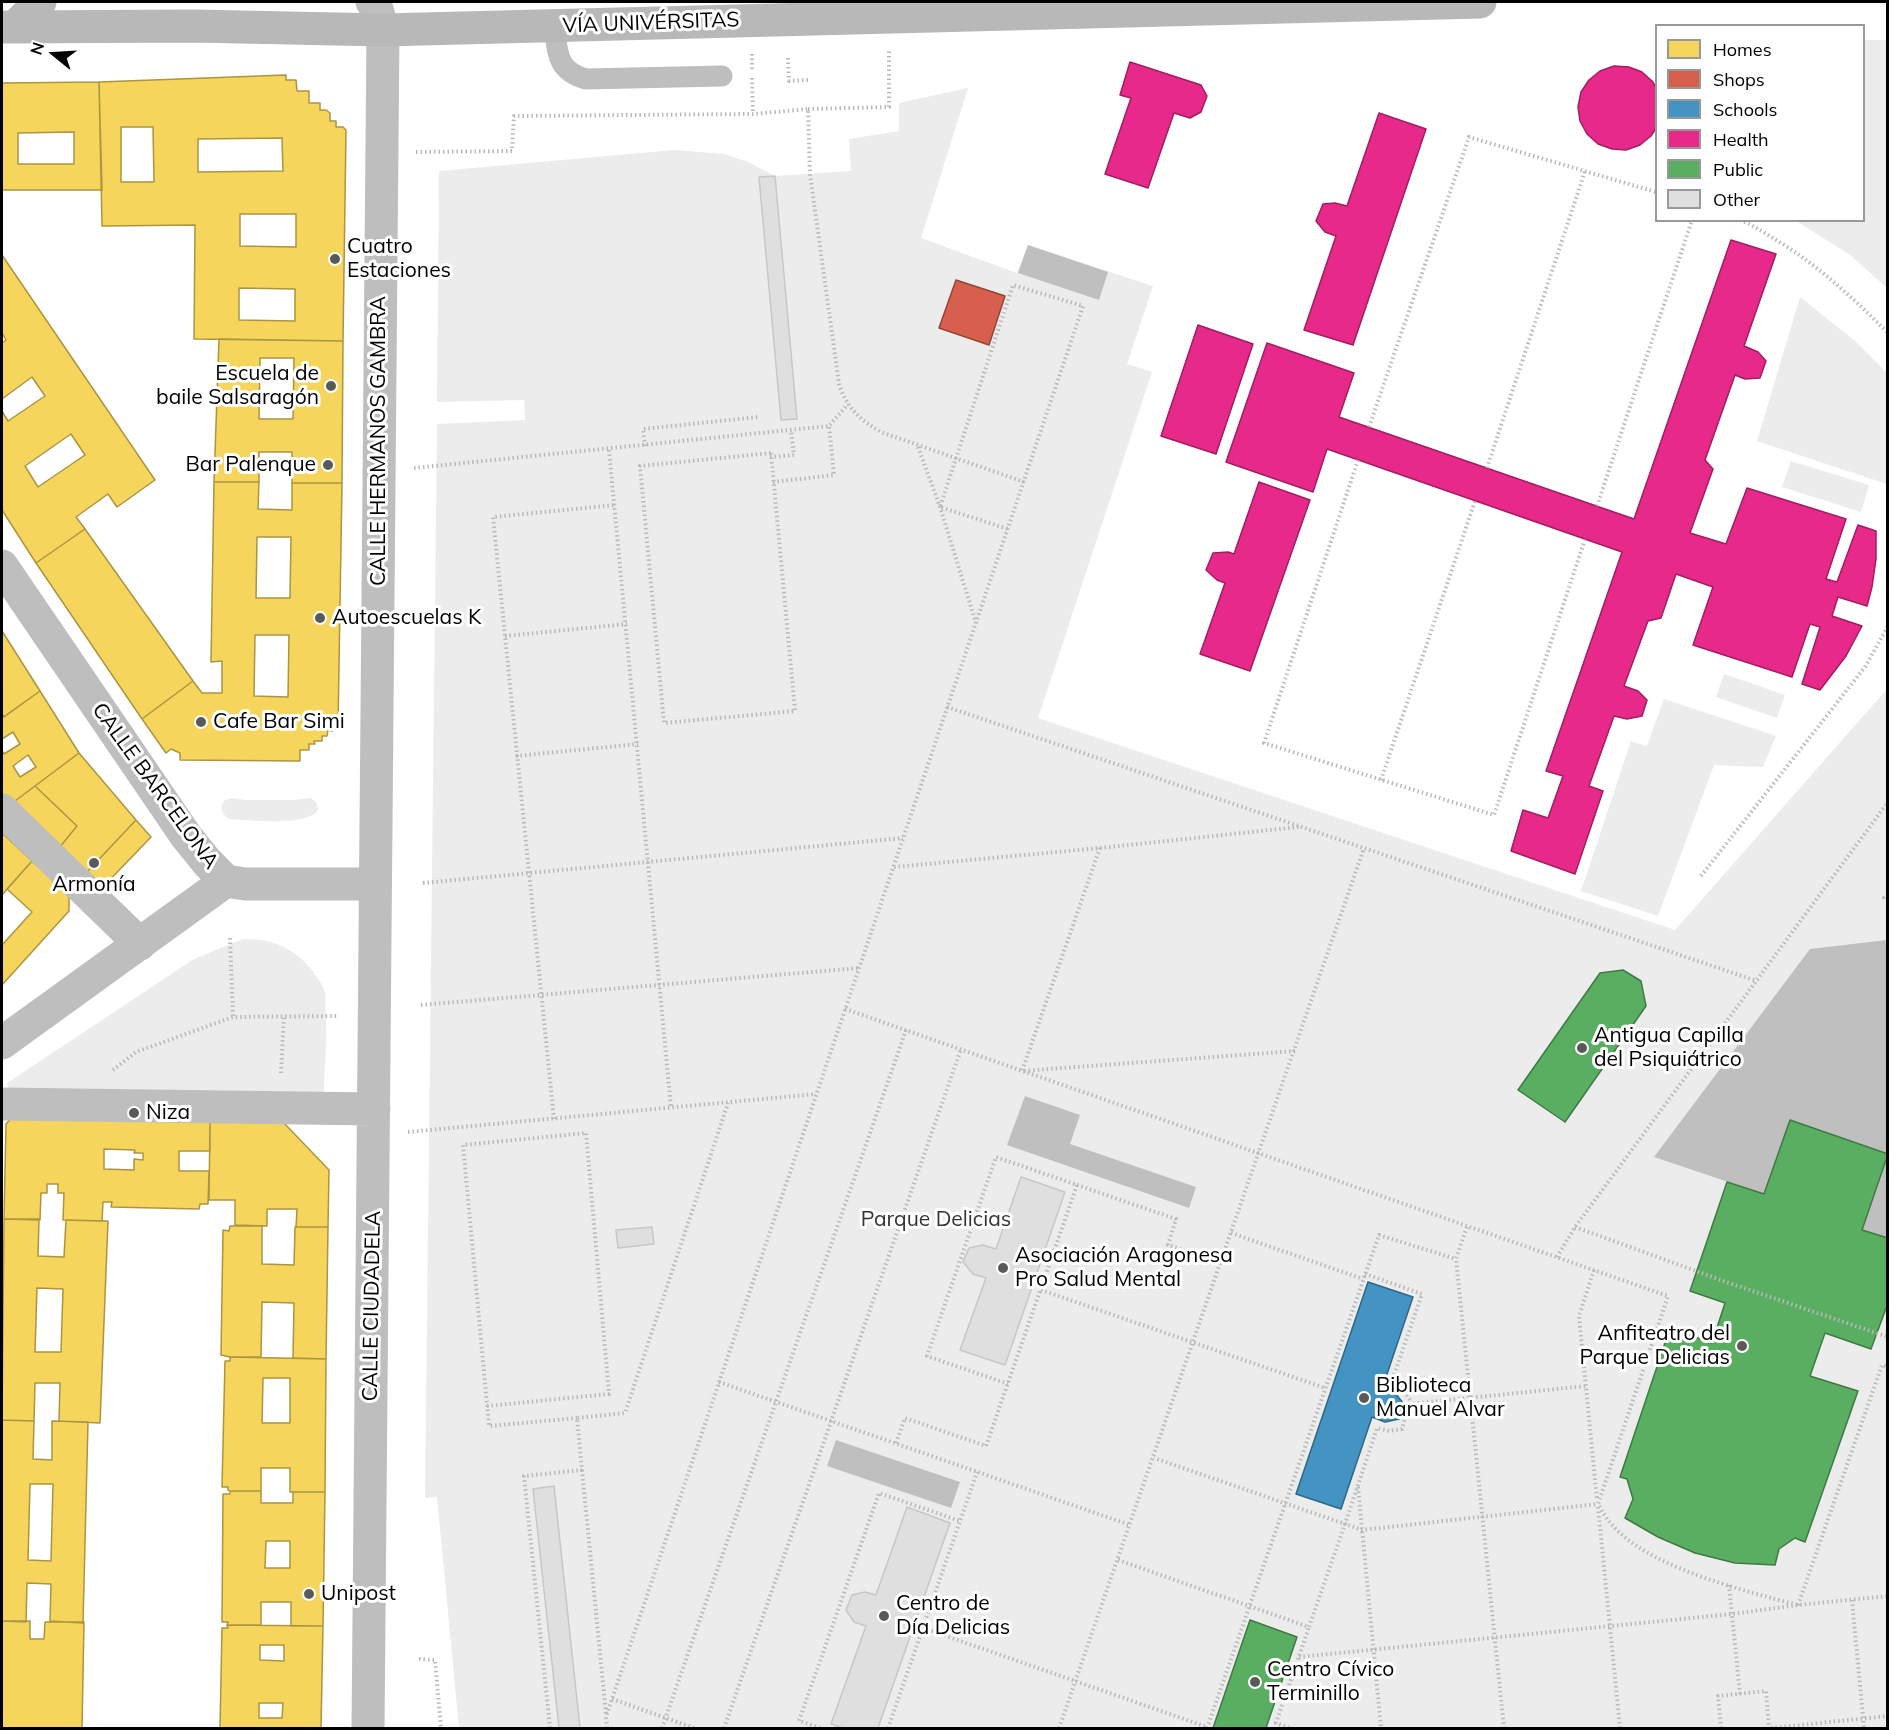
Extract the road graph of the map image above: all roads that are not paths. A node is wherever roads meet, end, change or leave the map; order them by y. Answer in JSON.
{"nodes":[{"id":1,"x":40,"y":2,"type":"edge"},
{"id":2,"x":1480,"y":2,"type":"edge"},
{"id":3,"x":827,"y":9,"type":"edge"},
{"id":4,"x":378,"y":16,"type":"edge"},
{"id":5,"x":554,"y":26,"type":"junction"},
{"id":6,"x":8,"y":27,"type":"edge"},
{"id":7,"x":722,"y":76,"type":"dead end"},
{"id":8,"x":2,"y":566,"type":"edge"},
{"id":9,"x":2,"y":810,"type":"edge"},
{"id":10,"x":226,"y":881,"type":"junction"},
{"id":11,"x":375,"y":884,"type":"junction"},
{"id":12,"x":140,"y":944,"type":"junction"},
{"id":13,"x":2,"y":1043,"type":"edge"},
{"id":14,"x":2,"y":1104,"type":"edge"},
{"id":15,"x":374,"y":1109,"type":"junction"},
{"id":16,"x":368,"y":1728,"type":"edge"}],
"edges":[{"from":1,"to":6,"type":"main road"},
{"from":2,"to":3,"type":"main road","name":"VÍA UNIVÉRSITAS"},
{"from":3,"to":5,"type":"main road","name":"VÍA UNIVÉRSITAS"},
{"from":4,"to":5,"type":"main road","name":"VÍA UNIVÉRSITAS"},
{"from":4,"to":6,"type":"main road","name":"VÍA UNIVÉRSITAS"},
{"from":4,"to":11,"type":"street","name":"CALLE HERMANOS GAMBRA"},
{"from":5,"to":7,"type":"lane"},
{"from":8,"to":10,"type":"street","name":"CALLE BARCELONA"},
{"from":9,"to":12,"type":"street"},
{"from":10,"to":11,"type":"street","name":"CALLE BARCELONA"},
{"from":10,"to":12,"type":"street"},
{"from":11,"to":15,"type":"street","name":"CALLE CIUDADELA"},
{"from":12,"to":13,"type":"street"},
{"from":14,"to":15,"type":"street"},
{"from":15,"to":16,"type":"street","name":"CALLE CIUDADELA"}]}
